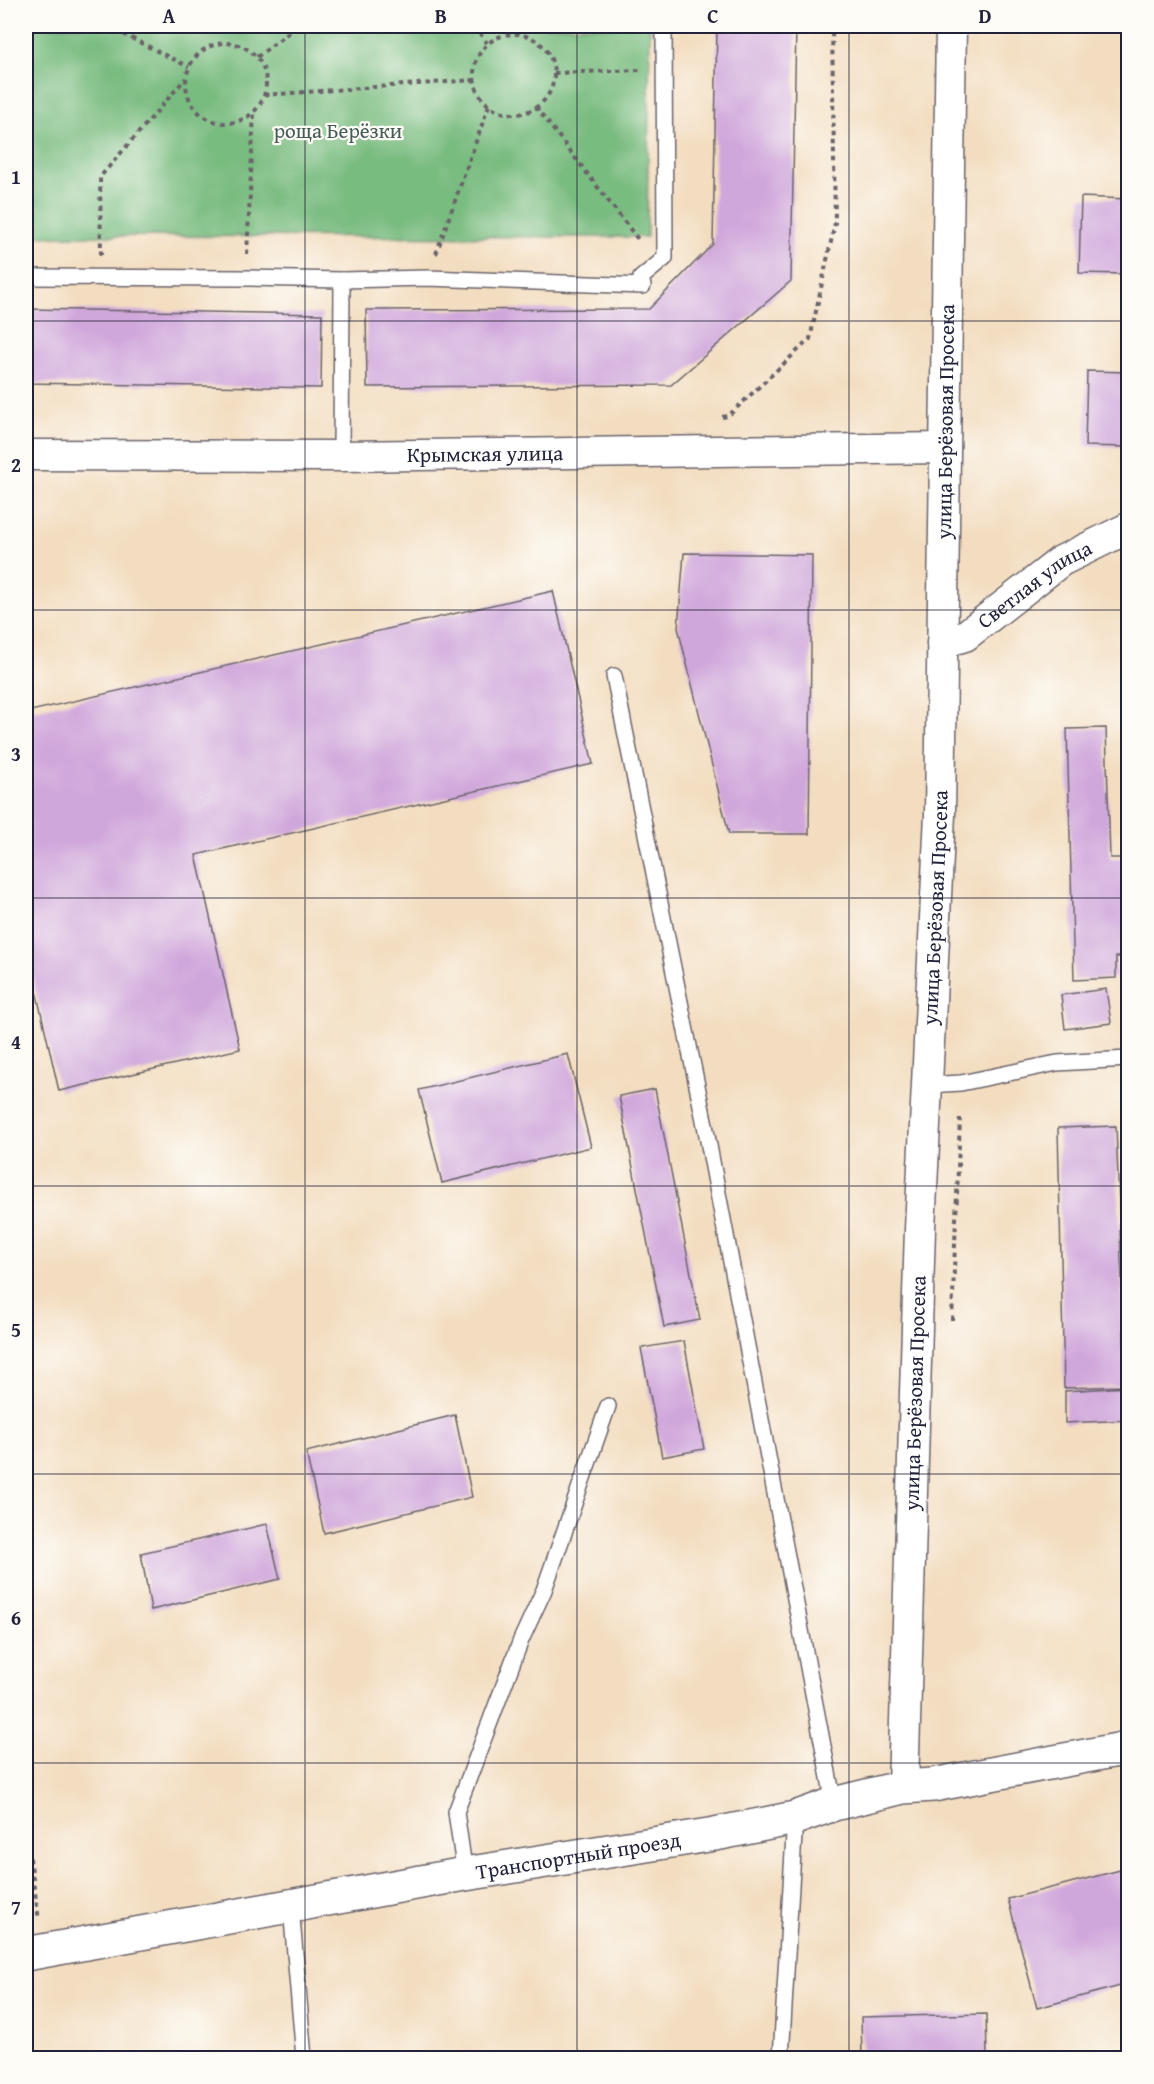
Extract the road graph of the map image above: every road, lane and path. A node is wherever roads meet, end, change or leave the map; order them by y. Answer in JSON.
{"nodes":[{"id":1,"x":107,"y":26,"type":"edge"},
{"id":2,"x":297,"y":26,"type":"edge"},
{"id":3,"x":474,"y":26,"type":"edge"},
{"id":4,"x":516,"y":26,"type":"edge"},
{"id":5,"x":664,"y":26,"type":"edge"},
{"id":6,"x":832,"y":26,"type":"edge"},
{"id":7,"x":951,"y":26,"type":"edge"},
{"id":8,"x":515,"y":34,"type":"junction"},
{"id":9,"x":487,"y":44,"type":"junction"},
{"id":10,"x":257,"y":57,"type":"junction"},
{"id":11,"x":189,"y":67,"type":"junction"},
{"id":12,"x":664,"y":70,"type":"junction"},
{"id":13,"x":554,"y":73,"type":"junction"},
{"id":14,"x":186,"y":77,"type":"junction"},
{"id":15,"x":474,"y":80,"type":"junction"},
{"id":16,"x":264,"y":95,"type":"junction"},
{"id":17,"x":489,"y":105,"type":"junction"},
{"id":18,"x":536,"y":107,"type":"junction"},
{"id":19,"x":254,"y":111,"type":"junction"},
{"id":20,"x":657,"y":265,"type":"junction"},
{"id":21,"x":26,"y":277,"type":"edge"},
{"id":22,"x":102,"y":277,"type":"junction"},
{"id":23,"x":246,"y":278,"type":"junction"},
{"id":24,"x":428,"y":278,"type":"junction"},
{"id":25,"x":342,"y":280,"type":"junction"},
{"id":26,"x":717,"y":417,"type":"dead end"},
{"id":27,"x":945,"y":448,"type":"junction"},
{"id":28,"x":26,"y":455,"type":"edge"},
{"id":29,"x":340,"y":456,"type":"junction"},
{"id":30,"x":1128,"y":528,"type":"edge"},
{"id":31,"x":942,"y":643,"type":"junction"},
{"id":32,"x":614,"y":676,"type":"dead end"},
{"id":33,"x":1128,"y":1059,"type":"edge"},
{"id":34,"x":927,"y":1084,"type":"junction"},
{"id":35,"x":608,"y":1406,"type":"dead end"},
{"id":36,"x":1128,"y":1748,"type":"edge"},
{"id":37,"x":903,"y":1787,"type":"junction"},
{"id":38,"x":834,"y":1804,"type":"junction"},
{"id":39,"x":795,"y":1818,"type":"junction"},
{"id":40,"x":26,"y":1831,"type":"edge"},
{"id":41,"x":465,"y":1874,"type":"junction"},
{"id":42,"x":291,"y":1907,"type":"junction"},
{"id":43,"x":34,"y":1952,"type":"edge"},
{"id":44,"x":304,"y":2058,"type":"edge"},
{"id":45,"x":781,"y":2058,"type":"edge"}],
"edges":[{"from":1,"to":11,"type":"path"},
{"from":2,"to":10,"type":"path"},
{"from":3,"to":9,"type":"path"},
{"from":4,"to":8,"type":"path"},
{"from":5,"to":12,"type":"lane"},
{"from":6,"to":26,"type":"path"},
{"from":7,"to":27,"type":"street","name":"улица Берёзовая Просека"},
{"from":8,"to":9,"type":"path"},
{"from":8,"to":13,"type":"path"},
{"from":9,"to":15,"type":"path"},
{"from":10,"to":11,"type":"path"},
{"from":10,"to":16,"type":"path"},
{"from":11,"to":14,"type":"path"},
{"from":12,"to":13,"type":"path"},
{"from":12,"to":20,"type":"lane"},
{"from":13,"to":18,"type":"path"},
{"from":14,"to":19,"type":"path"},
{"from":14,"to":22,"type":"path"},
{"from":15,"to":16,"type":"path"},
{"from":15,"to":17,"type":"path"},
{"from":16,"to":19,"type":"path"},
{"from":17,"to":18,"type":"path"},
{"from":17,"to":24,"type":"path"},
{"from":18,"to":20,"type":"path"},
{"from":19,"to":23,"type":"path"},
{"from":20,"to":24,"type":"lane"},
{"from":21,"to":22,"type":"lane"},
{"from":22,"to":23,"type":"lane"},
{"from":23,"to":25,"type":"lane"},
{"from":24,"to":25,"type":"lane"},
{"from":25,"to":29,"type":"lane"},
{"from":27,"to":29,"type":"street","name":"Крымская улица"},
{"from":27,"to":31,"type":"street","name":"улица Берёзовая Просека"},
{"from":28,"to":29,"type":"street","name":"Крымская улица"},
{"from":30,"to":31,"type":"street","name":"Светлая улица"},
{"from":31,"to":34,"type":"street","name":"улица Берёзовая Просека"},
{"from":32,"to":38,"type":"lane"},
{"from":33,"to":34,"type":"lane"},
{"from":34,"to":37,"type":"street","name":"улица Берёзовая Просека"},
{"from":35,"to":41,"type":"lane"},
{"from":36,"to":37,"type":"main road","name":"Транспортный проезд"},
{"from":37,"to":38,"type":"main road","name":"Транспортный проезд"},
{"from":38,"to":39,"type":"main road","name":"Транспортный проезд"},
{"from":39,"to":41,"type":"main road","name":"Транспортный проезд"},
{"from":39,"to":45,"type":"lane"},
{"from":40,"to":43,"type":"path"},
{"from":41,"to":42,"type":"main road","name":"Транспортный проезд"},
{"from":42,"to":43,"type":"main road","name":"Транспортный проезд"},
{"from":42,"to":44,"type":"lane"}]}
